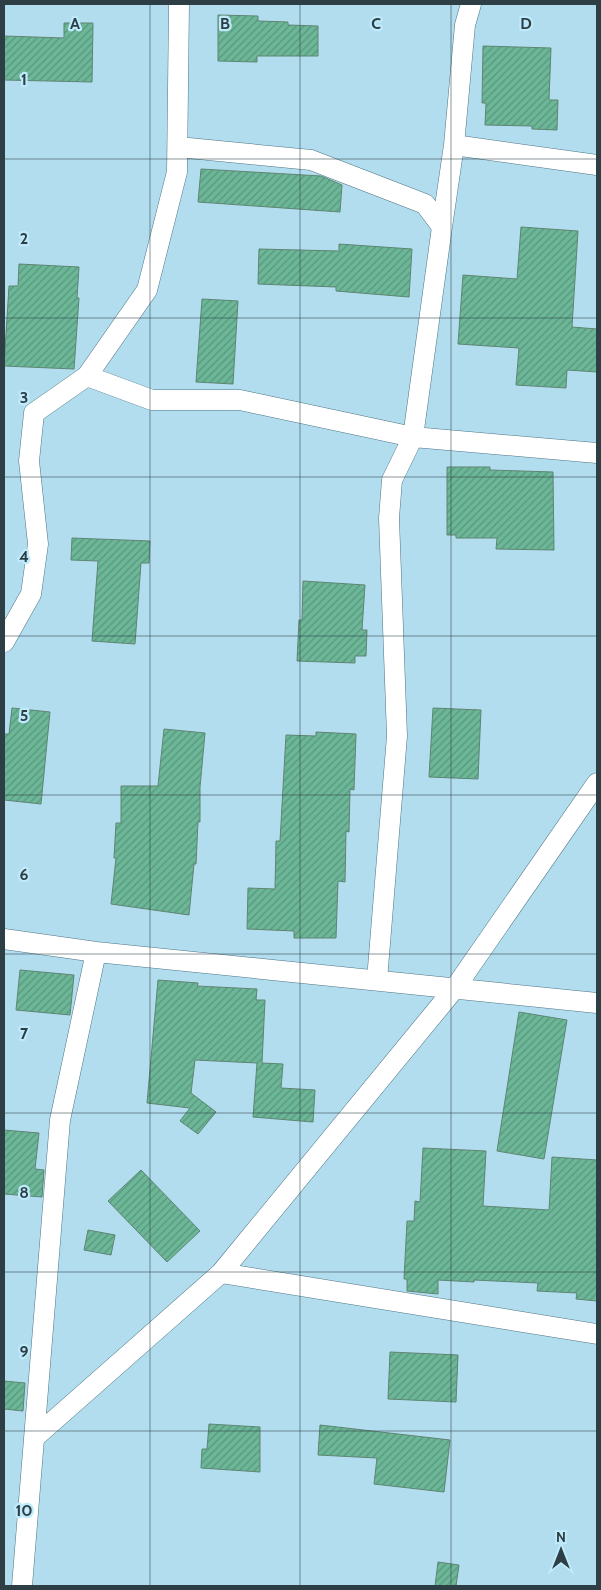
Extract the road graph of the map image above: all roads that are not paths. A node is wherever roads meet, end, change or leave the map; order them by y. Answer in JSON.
{"nodes":[{"id":1,"x":179,"y":4,"type":"edge"},
{"id":2,"x":471,"y":4,"type":"edge"},
{"id":3,"x":454,"y":145,"type":"junction"},
{"id":4,"x":178,"y":147,"type":"junction"},
{"id":5,"x":597,"y":165,"type":"edge"},
{"id":6,"x":442,"y":226,"type":"junction"},
{"id":7,"x":87,"y":376,"type":"junction"},
{"id":8,"x":413,"y":437,"type":"junction"},
{"id":9,"x":597,"y":453,"type":"edge"},
{"id":10,"x":4,"y":642,"type":"edge"},
{"id":11,"x":597,"y":782,"type":"edge"},
{"id":12,"x":4,"y":939,"type":"edge"},
{"id":13,"x":96,"y":952,"type":"junction"},
{"id":14,"x":377,"y":980,"type":"junction"},
{"id":15,"x":455,"y":988,"type":"junction"},
{"id":16,"x":597,"y":1003,"type":"edge"},
{"id":17,"x":221,"y":1273,"type":"junction"},
{"id":18,"x":597,"y":1334,"type":"edge"},
{"id":19,"x":34,"y":1438,"type":"junction"},
{"id":20,"x":22,"y":1586,"type":"edge"}],
"edges":[{"from":1,"to":4,"type":"street"},
{"from":2,"to":3,"type":"street"},
{"from":3,"to":5,"type":"street"},
{"from":3,"to":6,"type":"street"},
{"from":4,"to":6,"type":"street"},
{"from":4,"to":7,"type":"street"},
{"from":6,"to":8,"type":"street"},
{"from":7,"to":8,"type":"street"},
{"from":7,"to":10,"type":"street"},
{"from":8,"to":9,"type":"street"},
{"from":8,"to":14,"type":"street"},
{"from":11,"to":15,"type":"street"},
{"from":12,"to":13,"type":"street"},
{"from":13,"to":14,"type":"street"},
{"from":13,"to":19,"type":"street"},
{"from":14,"to":15,"type":"street"},
{"from":15,"to":16,"type":"street"},
{"from":15,"to":17,"type":"street"},
{"from":17,"to":18,"type":"street"},
{"from":17,"to":19,"type":"street"},
{"from":19,"to":20,"type":"street"}]}
